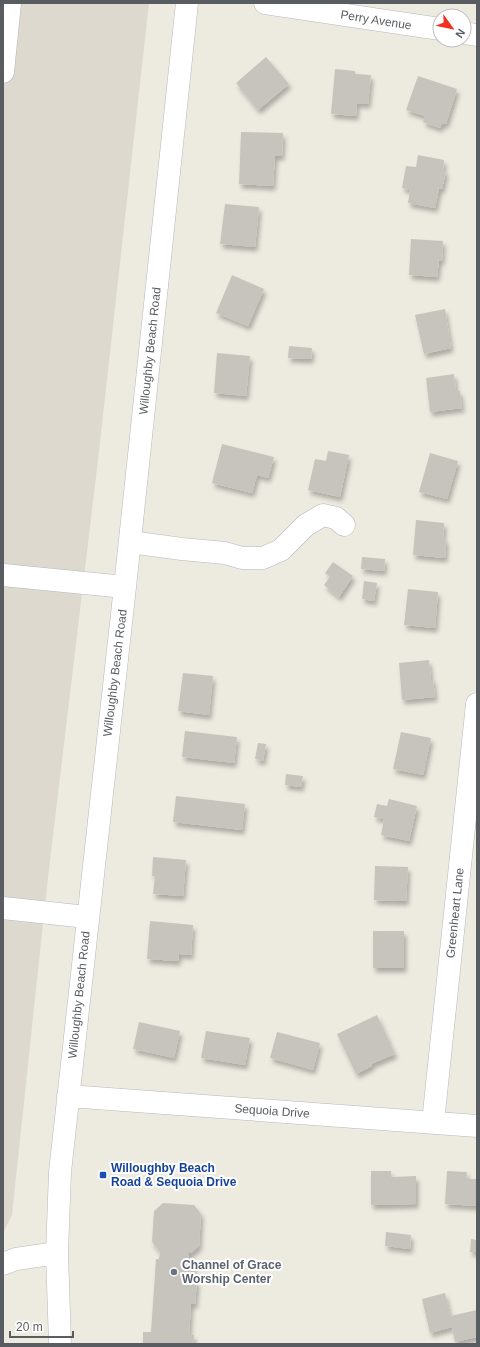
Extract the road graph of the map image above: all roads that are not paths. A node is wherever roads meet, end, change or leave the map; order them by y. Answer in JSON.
{"nodes":[{"id":1,"x":10,"y":3,"type":"edge"},
{"id":2,"x":187,"y":3,"type":"edge"},
{"id":3,"x":265,"y":3,"type":"edge"},
{"id":4,"x":432,"y":29,"type":"edge"},
{"id":5,"x":3,"y":72,"type":"edge"},
{"id":6,"x":344,"y":525,"type":"dead end"},
{"id":7,"x":130,"y":542,"type":"junction"},
{"id":8,"x":3,"y":575,"type":"edge"},
{"id":9,"x":125,"y":587,"type":"junction"},
{"id":10,"x":477,"y":704,"type":"edge"},
{"id":11,"x":3,"y":908,"type":"edge"},
{"id":12,"x":88,"y":917,"type":"junction"},
{"id":13,"x":68,"y":1096,"type":"junction"},
{"id":14,"x":432,"y":1122,"type":"junction"},
{"id":15,"x":477,"y":1126,"type":"edge"},
{"id":16,"x":57,"y":1253,"type":"junction"},
{"id":17,"x":3,"y":1264,"type":"edge"},
{"id":18,"x":60,"y":1344,"type":"edge"}],
"edges":[{"from":1,"to":5,"type":"street"},
{"from":2,"to":7,"type":"street","name":"Willoughby Beach Road"},
{"from":3,"to":4,"type":"street","name":"Perry Avenue"},
{"from":6,"to":7,"type":"street"},
{"from":7,"to":9,"type":"street","name":"Willoughby Beach Road"},
{"from":8,"to":9,"type":"street"},
{"from":9,"to":12,"type":"street","name":"Willoughby Beach Road"},
{"from":10,"to":14,"type":"street","name":"Greenheart Lane"},
{"from":11,"to":12,"type":"street"},
{"from":12,"to":13,"type":"street","name":"Willoughby Beach Road"},
{"from":13,"to":14,"type":"street","name":"Sequoia Drive"},
{"from":13,"to":16,"type":"street","name":"Willoughby Beach Road"},
{"from":14,"to":15,"type":"street","name":"Sequoia Drive"},
{"from":16,"to":17,"type":"street"},
{"from":16,"to":18,"type":"street","name":"Willoughby Beach Road"}]}
